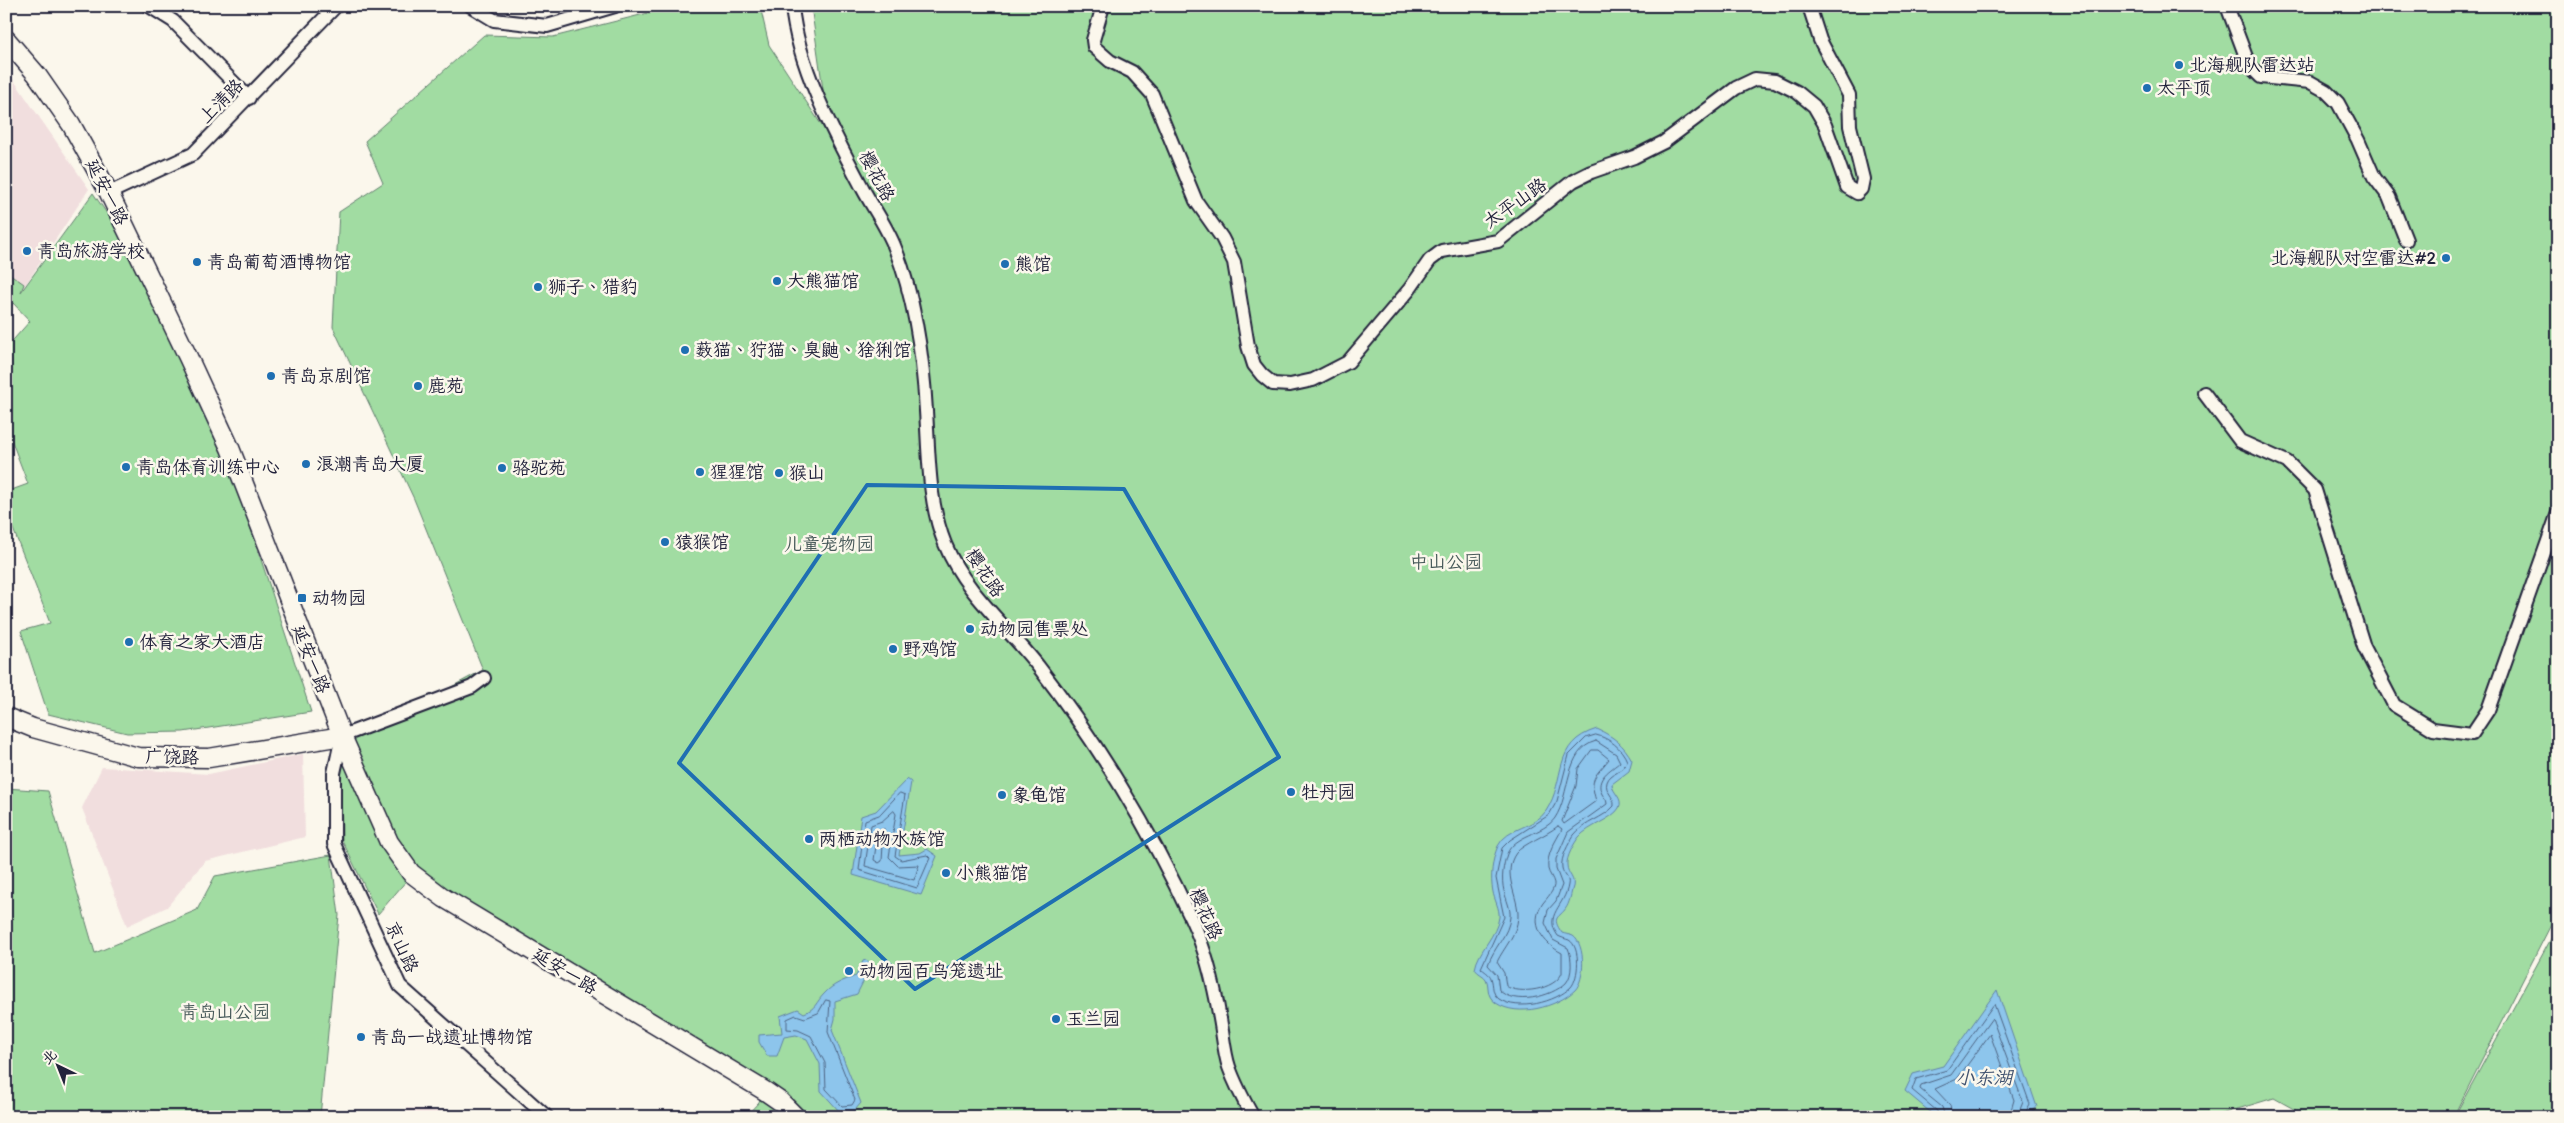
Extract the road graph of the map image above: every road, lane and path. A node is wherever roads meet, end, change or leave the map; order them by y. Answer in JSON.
{"nodes":[{"id":1,"x":149,"y":6,"type":"edge"},
{"id":2,"x":336,"y":6,"type":"edge"},
{"id":3,"x":471,"y":6,"type":"edge"},
{"id":4,"x":615,"y":6,"type":"edge"},
{"id":5,"x":792,"y":6,"type":"edge"},
{"id":6,"x":1103,"y":6,"type":"edge"},
{"id":7,"x":1809,"y":6,"type":"edge"},
{"id":8,"x":2227,"y":6,"type":"edge"},
{"id":9,"x":6,"y":39,"type":"edge"},
{"id":10,"x":249,"y":98,"type":"junction"},
{"id":11,"x":109,"y":192,"type":"junction"},
{"id":12,"x":2406,"y":240,"type":"dead end"},
{"id":13,"x":2204,"y":393,"type":"dead end"},
{"id":14,"x":2558,"y":513,"type":"edge"},
{"id":15,"x":484,"y":678,"type":"dead end"},
{"id":16,"x":6,"y":717,"type":"edge"},
{"id":17,"x":342,"y":736,"type":"junction"},
{"id":18,"x":547,"y":1117,"type":"edge"},
{"id":19,"x":796,"y":1117,"type":"edge"},
{"id":20,"x":1253,"y":1117,"type":"edge"}],
"edges":[{"from":1,"to":10,"type":"street"},
{"from":2,"to":10,"type":"street","name":"上清路"},
{"from":3,"to":4,"type":"street"},
{"from":5,"to":20,"type":"street","name":"樱花路"},
{"from":6,"to":7,"type":"street","name":"太平山路"},
{"from":8,"to":12,"type":"street"},
{"from":9,"to":11,"type":"main road","name":"延安一路"},
{"from":10,"to":11,"type":"street","name":"上清路"},
{"from":11,"to":17,"type":"main road","name":"延安一路"},
{"from":13,"to":14,"type":"street"},
{"from":15,"to":17,"type":"street"},
{"from":16,"to":17,"type":"main road","name":"广饶路"},
{"from":17,"to":18,"type":"street","name":"京山路"},
{"from":17,"to":19,"type":"main road","name":"延安一路"}]}
